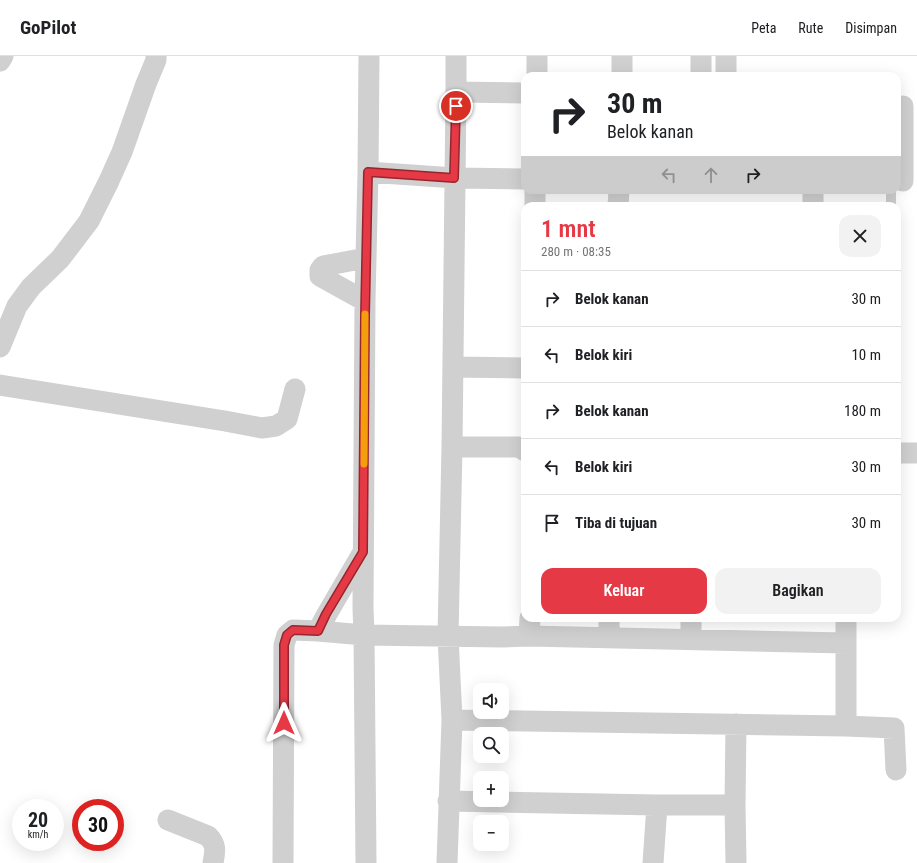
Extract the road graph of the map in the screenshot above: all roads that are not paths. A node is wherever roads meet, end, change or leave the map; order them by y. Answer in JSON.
{"nodes":[{"id":1,"x":3,"y":56,"type":"edge"},
{"id":2,"x":156,"y":56,"type":"edge"},
{"id":3,"x":370,"y":56,"type":"edge"},
{"id":4,"x":456,"y":56,"type":"edge"},
{"id":5,"x":538,"y":56,"type":"edge"},
{"id":6,"x":622,"y":56,"type":"edge"},
{"id":7,"x":701,"y":56,"type":"edge"},
{"id":8,"x":726,"y":56,"type":"edge"},
{"id":9,"x":0,"y":61,"type":"edge"},
{"id":10,"x":537,"y":72,"type":"edge"},
{"id":11,"x":622,"y":72,"type":"edge"},
{"id":12,"x":701,"y":72,"type":"edge"},
{"id":13,"x":726,"y":72,"type":"edge"},
{"id":14,"x":456,"y":92,"type":"junction"},
{"id":15,"x":521,"y":94,"type":"edge"},
{"id":16,"x":903,"y":106,"type":"dead end"},
{"id":17,"x":368,"y":172,"type":"junction"},
{"id":18,"x":454,"y":178,"type":"junction"},
{"id":19,"x":521,"y":179,"type":"edge"},
{"id":20,"x":902,"y":183,"type":"edge"},
{"id":21,"x":366,"y":258,"type":"junction"},
{"id":22,"x":365,"y":301,"type":"junction"},
{"id":23,"x":0,"y":347,"type":"edge"},
{"id":24,"x":452,"y":367,"type":"junction"},
{"id":25,"x":521,"y":368,"type":"edge"},
{"id":26,"x":0,"y":385,"type":"edge"},
{"id":27,"x":295,"y":389,"type":"dead end"},
{"id":28,"x":452,"y":447,"type":"junction"},
{"id":29,"x":521,"y":449,"type":"edge"},
{"id":30,"x":901,"y":453,"type":"edge"},
{"id":31,"x":917,"y":453,"type":"edge"},
{"id":32,"x":363,"y":552,"type":"junction"},
{"id":33,"x":691,"y":622,"type":"edge"},
{"id":34,"x":846,"y":622,"type":"edge"},
{"id":35,"x":529,"y":627,"type":"edge"},
{"id":36,"x":609,"y":628,"type":"edge"},
{"id":37,"x":318,"y":631,"type":"junction"},
{"id":38,"x":364,"y":635,"type":"junction"},
{"id":39,"x":448,"y":636,"type":"junction"},
{"id":40,"x":690,"y":639,"type":"junction"},
{"id":41,"x":846,"y":643,"type":"junction"},
{"id":42,"x":452,"y":720,"type":"junction"},
{"id":43,"x":736,"y":724,"type":"junction"},
{"id":44,"x":846,"y":726,"type":"junction"},
{"id":45,"x":896,"y":770,"type":"dead end"},
{"id":46,"x":448,"y":801,"type":"junction"},
{"id":47,"x":657,"y":805,"type":"junction"},
{"id":48,"x":735,"y":805,"type":"junction"},
{"id":49,"x":168,"y":820,"type":"dead end"},
{"id":50,"x":213,"y":863,"type":"edge"},
{"id":51,"x":283,"y":863,"type":"edge"},
{"id":52,"x":366,"y":863,"type":"edge"},
{"id":53,"x":447,"y":863,"type":"edge"},
{"id":54,"x":653,"y":863,"type":"edge"},
{"id":55,"x":736,"y":863,"type":"edge"}],
"edges":[{"from":1,"to":9,"type":"street"},
{"from":2,"to":23,"type":"street"},
{"from":3,"to":17,"type":"street"},
{"from":4,"to":14,"type":"street"},
{"from":5,"to":10,"type":"street"},
{"from":6,"to":11,"type":"street"},
{"from":7,"to":12,"type":"street"},
{"from":8,"to":13,"type":"street"},
{"from":14,"to":15,"type":"street"},
{"from":14,"to":18,"type":"street"},
{"from":16,"to":20,"type":"street"},
{"from":17,"to":18,"type":"street"},
{"from":17,"to":21,"type":"street"},
{"from":18,"to":19,"type":"street"},
{"from":18,"to":24,"type":"street"},
{"from":21,"to":22,"type":"street"},
{"from":21,"to":22,"type":"street"},
{"from":22,"to":32,"type":"street"},
{"from":24,"to":25,"type":"street"},
{"from":24,"to":28,"type":"street"},
{"from":26,"to":27,"type":"street"},
{"from":28,"to":29,"type":"street"},
{"from":28,"to":39,"type":"street"},
{"from":30,"to":31,"type":"street"},
{"from":32,"to":37,"type":"street"},
{"from":32,"to":38,"type":"street"},
{"from":33,"to":40,"type":"street"},
{"from":34,"to":41,"type":"street"},
{"from":35,"to":36,"type":"street"},
{"from":35,"to":39,"type":"street"},
{"from":36,"to":40,"type":"street"},
{"from":37,"to":38,"type":"street"},
{"from":37,"to":51,"type":"street"},
{"from":38,"to":39,"type":"street"},
{"from":38,"to":52,"type":"street"},
{"from":39,"to":42,"type":"street"},
{"from":40,"to":41,"type":"street"},
{"from":41,"to":44,"type":"street"},
{"from":42,"to":43,"type":"street"},
{"from":42,"to":46,"type":"street"},
{"from":43,"to":44,"type":"street"},
{"from":43,"to":48,"type":"street"},
{"from":44,"to":45,"type":"street"},
{"from":46,"to":47,"type":"street"},
{"from":46,"to":53,"type":"street"},
{"from":47,"to":48,"type":"street"},
{"from":47,"to":54,"type":"street"},
{"from":48,"to":55,"type":"street"},
{"from":49,"to":50,"type":"street"}]}
